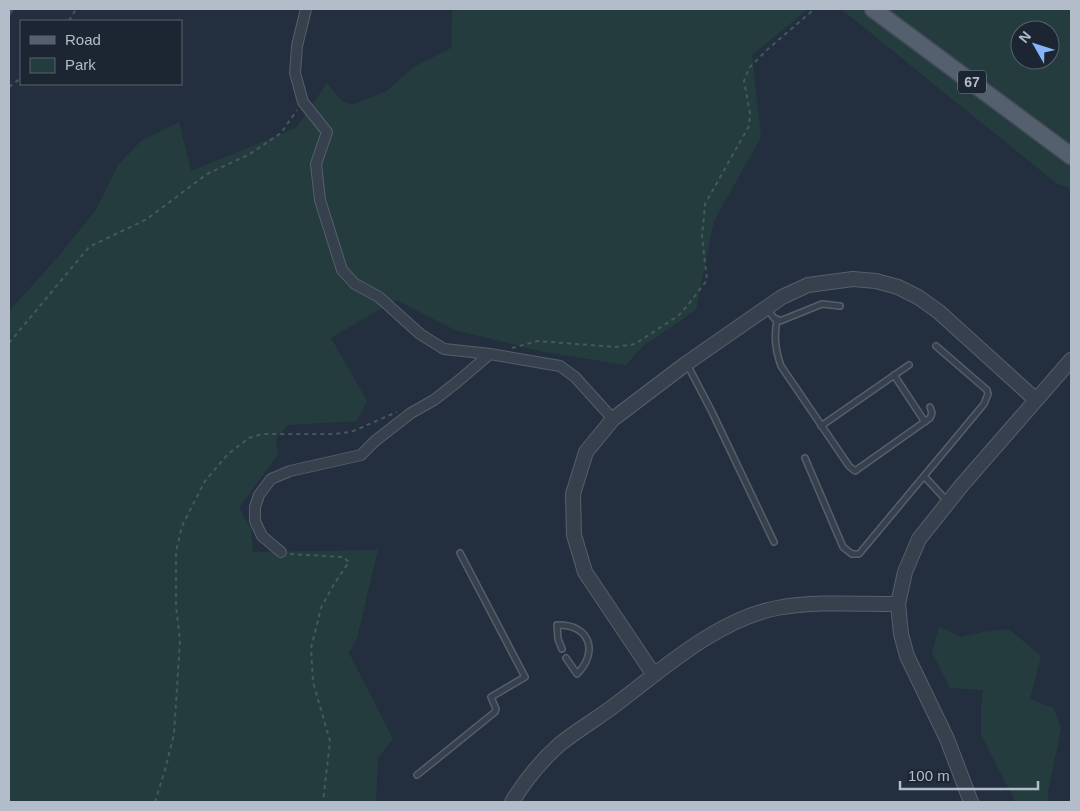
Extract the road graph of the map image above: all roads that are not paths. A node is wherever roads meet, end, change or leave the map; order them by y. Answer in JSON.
{"nodes":[{"id":1,"x":306,"y":9,"type":"edge"},
{"id":2,"x":873,"y":9,"type":"edge"},
{"id":3,"x":1071,"y":156,"type":"edge"},
{"id":4,"x":840,"y":306,"type":"dead end"},
{"id":5,"x":766,"y":308,"type":"junction"},
{"id":6,"x":777,"y":319,"type":"junction"},
{"id":7,"x":936,"y":346,"type":"dead end"},
{"id":8,"x":490,"y":354,"type":"junction"},
{"id":9,"x":1071,"y":360,"type":"edge"},
{"id":10,"x":687,"y":364,"type":"junction"},
{"id":11,"x":908,"y":365,"type":"dead end"},
{"id":12,"x":894,"y":375,"type":"junction"},
{"id":13,"x":1036,"y":400,"type":"junction"},
{"id":14,"x":930,"y":407,"type":"dead end"},
{"id":15,"x":613,"y":419,"type":"junction"},
{"id":16,"x":925,"y":422,"type":"junction"},
{"id":17,"x":822,"y":426,"type":"junction"},
{"id":18,"x":805,"y":458,"type":"dead end"},
{"id":19,"x":924,"y":476,"type":"junction"},
{"id":20,"x":948,"y":502,"type":"junction"},
{"id":21,"x":774,"y":542,"type":"dead end"},
{"id":22,"x":281,"y":552,"type":"road end"},
{"id":23,"x":460,"y":553,"type":"dead end"},
{"id":24,"x":898,"y":604,"type":"junction"},
{"id":25,"x":562,"y":649,"type":"dead end"},
{"id":26,"x":566,"y":658,"type":"dead end"},
{"id":27,"x":654,"y":675,"type":"junction"},
{"id":28,"x":417,"y":775,"type":"dead end"},
{"id":29,"x":512,"y":802,"type":"edge"},
{"id":30,"x":971,"y":802,"type":"edge"}],
"edges":[{"from":1,"to":8,"type":"street"},
{"from":2,"to":3,"type":"main road","number":"67"},
{"from":4,"to":6,"type":"lane"},
{"from":5,"to":6,"type":"lane"},
{"from":5,"to":10,"type":"street"},
{"from":5,"to":13,"type":"street"},
{"from":6,"to":17,"type":"lane"},
{"from":7,"to":19,"type":"lane"},
{"from":8,"to":15,"type":"street"},
{"from":8,"to":22,"type":"street"},
{"from":9,"to":13,"type":"street"},
{"from":10,"to":15,"type":"street"},
{"from":10,"to":21,"type":"lane"},
{"from":11,"to":12,"type":"lane"},
{"from":12,"to":16,"type":"lane"},
{"from":12,"to":17,"type":"lane"},
{"from":13,"to":20,"type":"street"},
{"from":14,"to":16,"type":"lane"},
{"from":15,"to":27,"type":"street"},
{"from":16,"to":17,"type":"lane"},
{"from":18,"to":19,"type":"lane"},
{"from":19,"to":20,"type":"lane"},
{"from":20,"to":24,"type":"street"},
{"from":23,"to":28,"type":"lane"},
{"from":24,"to":27,"type":"street"},
{"from":24,"to":30,"type":"street"},
{"from":25,"to":26,"type":"lane"},
{"from":27,"to":29,"type":"street"}]}
